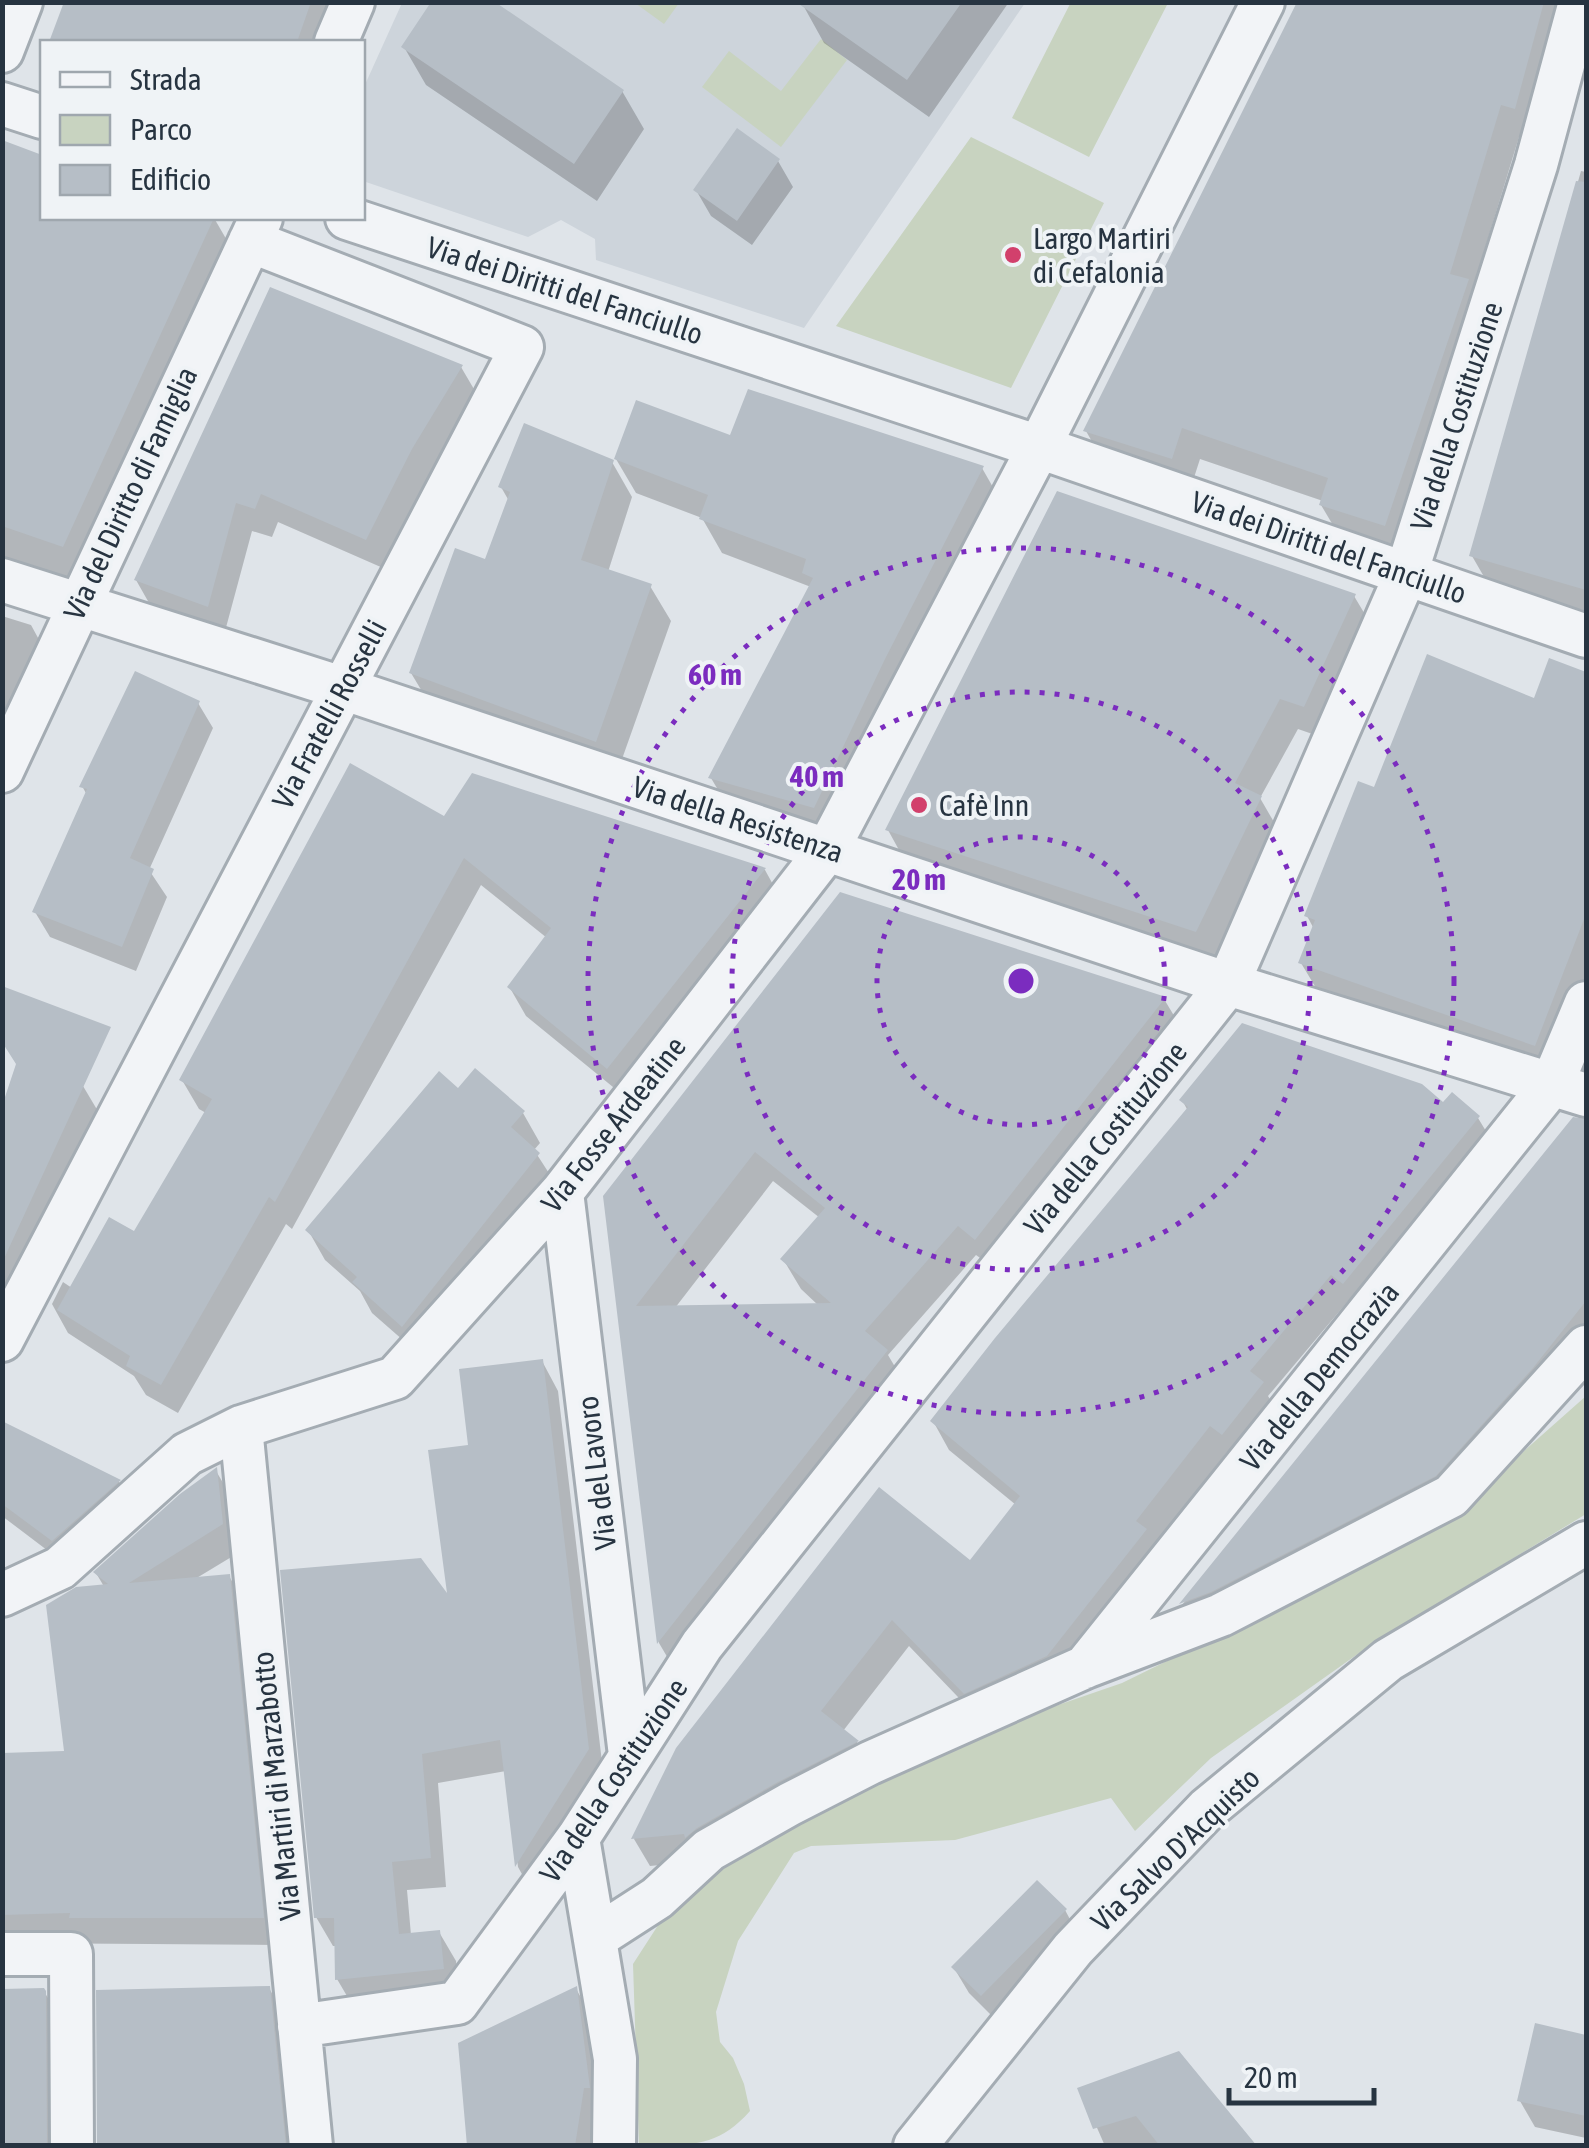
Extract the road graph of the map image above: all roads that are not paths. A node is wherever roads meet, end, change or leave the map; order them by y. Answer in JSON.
{"nodes":[{"id":1,"x":22,"y":2,"type":"edge"},
{"id":2,"x":352,"y":2,"type":"edge"},
{"id":3,"x":1264,"y":2,"type":"edge"},
{"id":4,"x":1580,"y":2,"type":"edge"},
{"id":5,"x":337,"y":40,"type":"edge"},
{"id":6,"x":2,"y":51,"type":"edge"},
{"id":7,"x":2,"y":104,"type":"edge"},
{"id":8,"x":40,"y":116,"type":"edge"},
{"id":9,"x":354,"y":220,"type":"edge"},
{"id":10,"x":255,"y":229,"type":"edge"},
{"id":11,"x":1044,"y":462,"type":"junction"},
{"id":12,"x":1406,"y":574,"type":"junction"},
{"id":13,"x":2,"y":580,"type":"edge"},
{"id":14,"x":78,"y":604,"type":"junction"},
{"id":15,"x":1586,"y":636,"type":"edge"},
{"id":16,"x":342,"y":688,"type":"junction"},
{"id":17,"x":2,"y":771,"type":"edge"},
{"id":18,"x":828,"y":848,"type":"junction"},
{"id":19,"x":1228,"y":984,"type":"junction"},
{"id":20,"x":1586,"y":1003,"type":"edge"},
{"id":21,"x":1569,"y":1090,"type":"edge"},
{"id":22,"x":562,"y":1192,"type":"junction"},
{"id":23,"x":2,"y":1340,"type":"edge"},
{"id":24,"x":1586,"y":1347,"type":"edge"},
{"id":25,"x":241,"y":1427,"type":"junction"},
{"id":26,"x":1586,"y":1543,"type":"edge"},
{"id":27,"x":10,"y":1581,"type":"edge"},
{"id":28,"x":1085,"y":1667,"type":"junction"},
{"id":29,"x":630,"y":1755,"type":"junction"},
{"id":30,"x":578,"y":1838,"type":"junction"},
{"id":31,"x":595,"y":1938,"type":"junction"},
{"id":32,"x":2,"y":1954,"type":"edge"},
{"id":33,"x":299,"y":2026,"type":"junction"},
{"id":34,"x":72,"y":2146,"type":"edge"},
{"id":35,"x":311,"y":2146,"type":"edge"},
{"id":36,"x":614,"y":2146,"type":"edge"},
{"id":37,"x":915,"y":2146,"type":"edge"}],
"edges":[{"from":1,"to":6,"type":"street"},
{"from":2,"to":5,"type":"street"},
{"from":3,"to":11,"type":"street","name":"Via Fosse Ardeatine"},
{"from":4,"to":12,"type":"street","name":"Via della Costituzione"},
{"from":7,"to":8,"type":"street"},
{"from":9,"to":11,"type":"street","name":"Via dei Diritti del Fanciullo"},
{"from":10,"to":14,"type":"street","name":"Via del Diritto di Famiglia"},
{"from":10,"to":16,"type":"street","name":"Via Fratelli Rosselli"},
{"from":11,"to":12,"type":"street","name":"Via dei Diritti del Fanciullo"},
{"from":11,"to":18,"type":"street","name":"Via Fosse Ardeatine"},
{"from":12,"to":15,"type":"street","name":"Via dei Diritti del Fanciullo"},
{"from":12,"to":19,"type":"street","name":"Via della Costituzione"},
{"from":13,"to":14,"type":"street","name":"Via della Resistenza"},
{"from":14,"to":16,"type":"street","name":"Via della Resistenza"},
{"from":14,"to":17,"type":"street","name":"Via del Diritto di Famiglia"},
{"from":16,"to":18,"type":"street","name":"Via della Resistenza"},
{"from":16,"to":23,"type":"street","name":"Via Fratelli Rosselli"},
{"from":18,"to":19,"type":"street","name":"Via della Resistenza"},
{"from":18,"to":22,"type":"street","name":"Via Fosse Ardeatine"},
{"from":19,"to":21,"type":"street","name":"Via della Resistenza"},
{"from":19,"to":29,"type":"street","name":"Via della Costituzione"},
{"from":20,"to":21,"type":"street","name":"Via della Democrazia"},
{"from":21,"to":28,"type":"street","name":"Via della Democrazia"},
{"from":22,"to":25,"type":"street","name":"Via Fosse Ardeatine"},
{"from":22,"to":29,"type":"street","name":"Via del Lavoro"},
{"from":24,"to":28,"type":"street"},
{"from":25,"to":27,"type":"street","name":"Via Fosse Ardeatine"},
{"from":25,"to":33,"type":"street","name":"Via Martiri di Marzabotto"},
{"from":26,"to":37,"type":"street","name":"Via Salvo D'Acquisto"},
{"from":28,"to":31,"type":"street"},
{"from":29,"to":30,"type":"street","name":"Via della Costituzione"},
{"from":30,"to":31,"type":"street"},
{"from":30,"to":33,"type":"street","name":"Via della Costituzione"},
{"from":31,"to":36,"type":"street"},
{"from":32,"to":34,"type":"street"},
{"from":33,"to":35,"type":"street","name":"Via Martiri di Marzabotto"}]}
